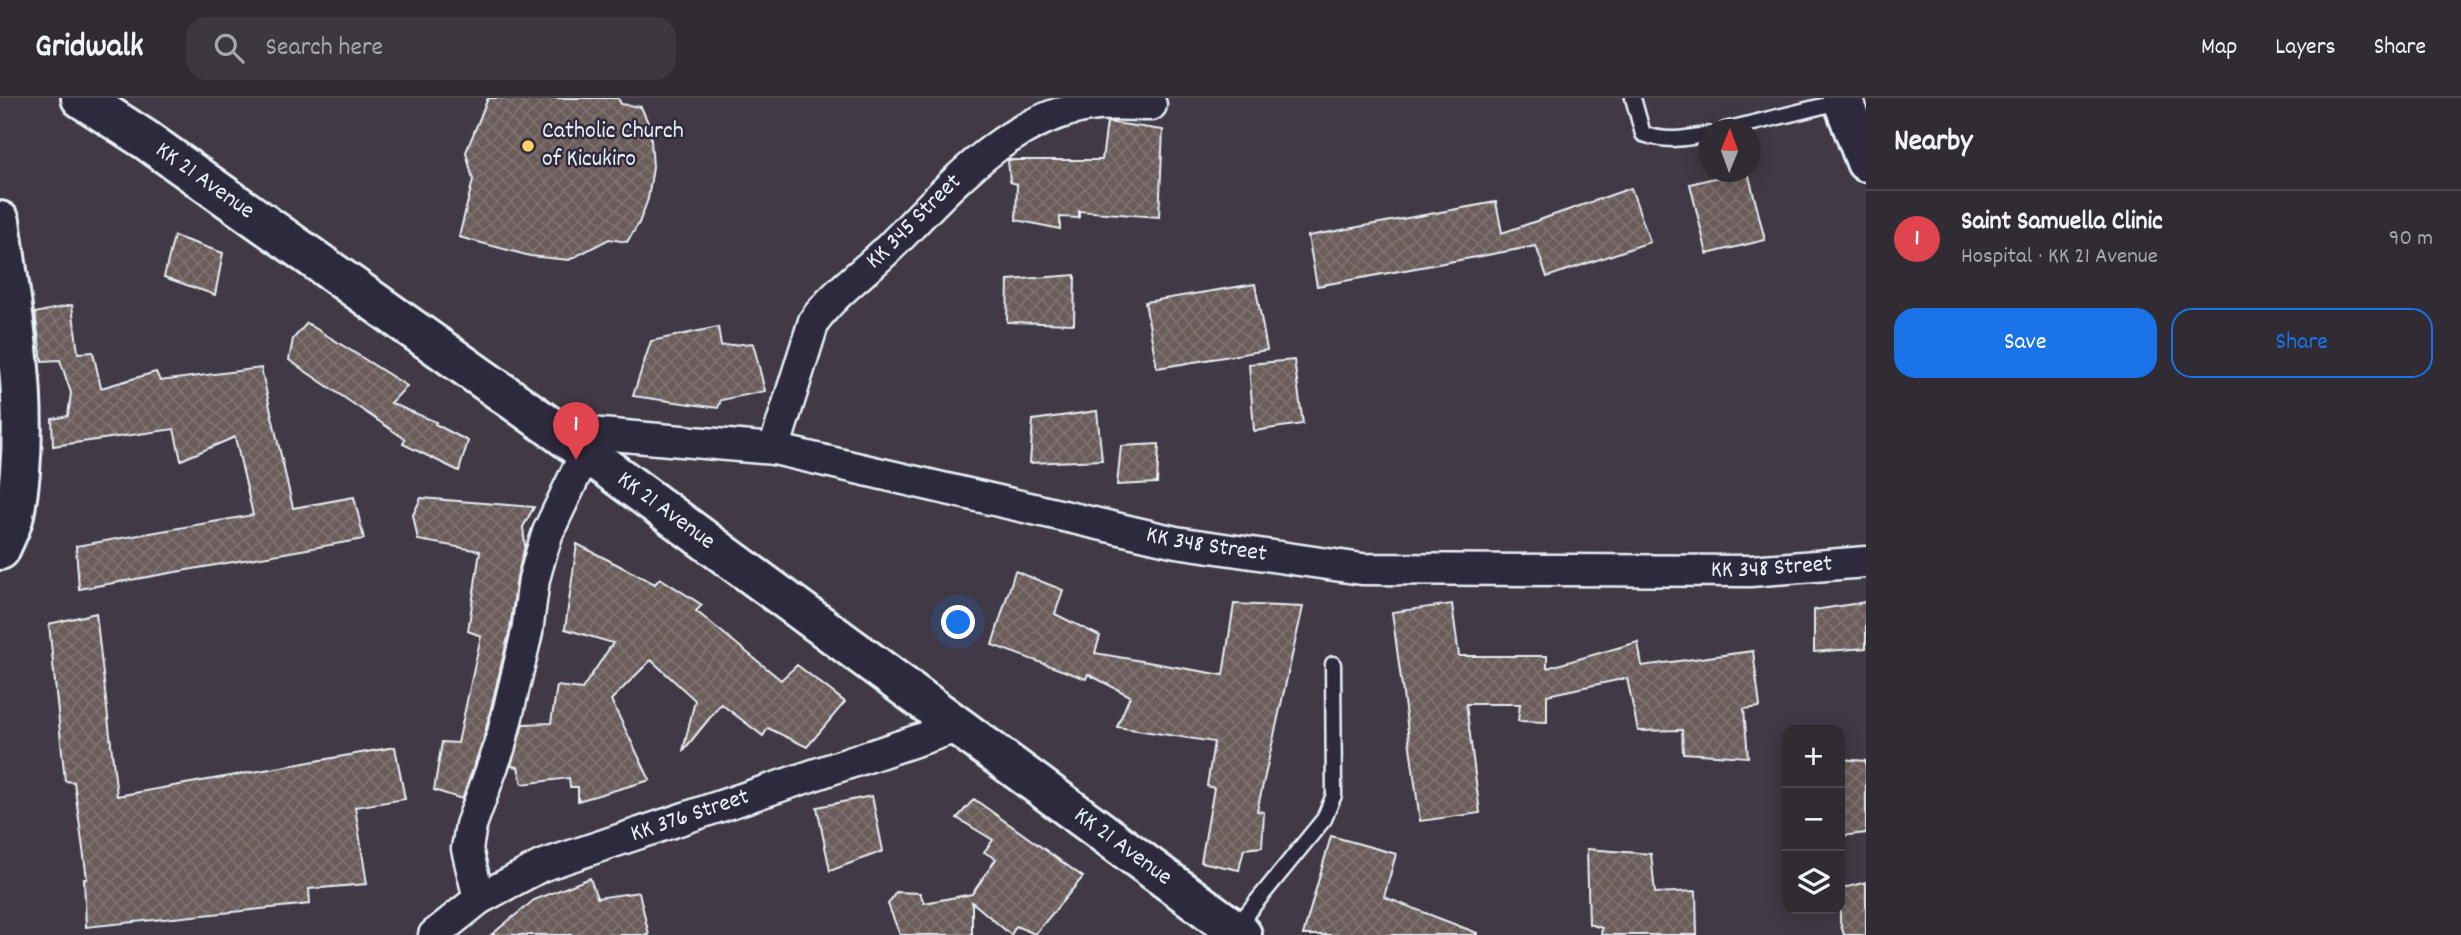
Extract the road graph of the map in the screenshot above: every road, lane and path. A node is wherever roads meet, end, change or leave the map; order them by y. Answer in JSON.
{"nodes":[{"id":1,"x":81,"y":98,"type":"edge"},
{"id":2,"x":1633,"y":98,"type":"edge"},
{"id":3,"x":1842,"y":99,"type":"edge"},
{"id":4,"x":1151,"y":105,"type":"dead end"},
{"id":5,"x":1761,"y":120,"type":"edge"},
{"id":6,"x":1698,"y":137,"type":"edge"},
{"id":7,"x":1866,"y":162,"type":"edge"},
{"id":8,"x":0,"y":220,"type":"edge"},
{"id":9,"x":555,"y":430,"type":"junction"},
{"id":10,"x":774,"y":449,"type":"junction"},
{"id":11,"x":586,"y":452,"type":"junction"},
{"id":12,"x":0,"y":550,"type":"edge"},
{"id":13,"x":1866,"y":562,"type":"edge"},
{"id":14,"x":1333,"y":664,"type":"dead end"},
{"id":15,"x":960,"y":726,"type":"junction"},
{"id":16,"x":479,"y":899,"type":"junction"},
{"id":17,"x":1238,"y":932,"type":"edge"},
{"id":18,"x":433,"y":935,"type":"edge"}],
"edges":[{"from":1,"to":9,"type":"main road","name":"KK 21 Avenue"},
{"from":2,"to":6,"type":"lane"},
{"from":3,"to":5,"type":"lane"},
{"from":3,"to":7,"type":"main road"},
{"from":4,"to":10,"type":"street","name":"KK 345 Street"},
{"from":8,"to":12,"type":"main road"},
{"from":9,"to":10,"type":"street","name":"KK 348 Street"},
{"from":9,"to":11,"type":"main road","name":"KK 21 Avenue"},
{"from":10,"to":13,"type":"street","name":"KK 348 Street"},
{"from":11,"to":15,"type":"main road","name":"KK 21 Avenue"},
{"from":11,"to":16,"type":"street"},
{"from":14,"to":17,"type":"lane"},
{"from":15,"to":16,"type":"street","name":"KK 376 Street"},
{"from":15,"to":17,"type":"main road","name":"KK 21 Avenue"},
{"from":16,"to":18,"type":"street","name":"KK 376 Street"}]}
